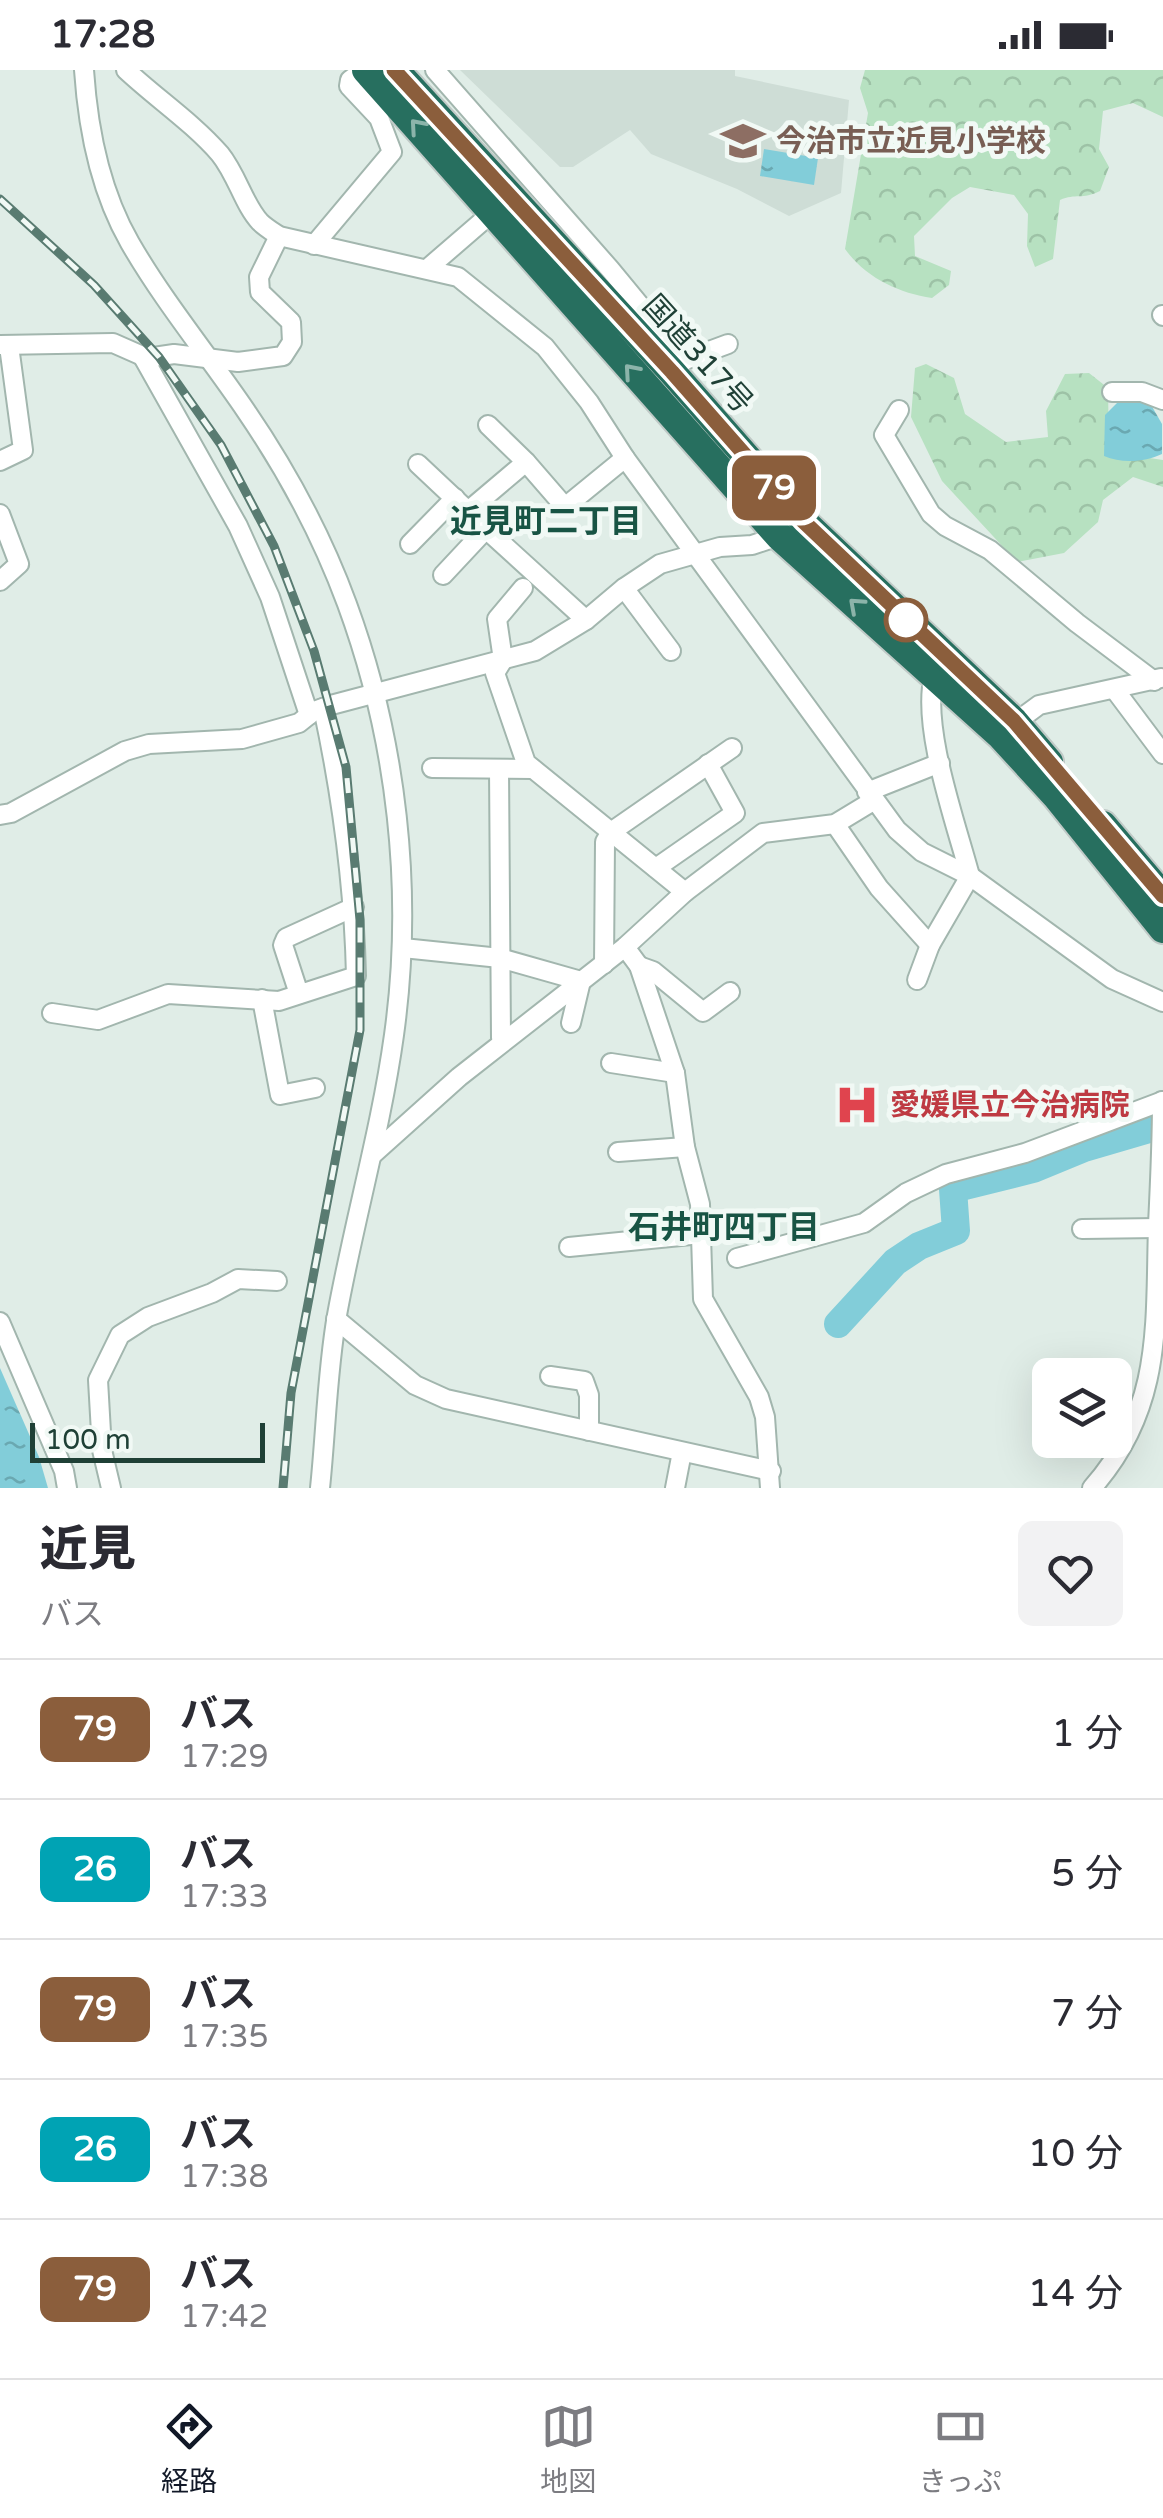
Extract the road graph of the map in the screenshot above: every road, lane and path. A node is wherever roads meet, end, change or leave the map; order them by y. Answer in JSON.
{"nodes":[{"id":1,"x":84,"y":70,"type":"edge"},
{"id":2,"x":126,"y":70,"type":"edge"},
{"id":3,"x":365,"y":70,"type":"edge"},
{"id":4,"x":394,"y":70,"type":"edge"},
{"id":5,"x":435,"y":70,"type":"edge"},
{"id":6,"x":493,"y":212,"type":"junction"},
{"id":7,"x":279,"y":236,"type":"junction"},
{"id":8,"x":314,"y":245,"type":"junction"},
{"id":9,"x":427,"y":269,"type":"junction"},
{"id":10,"x":728,"y":344,"type":"dead end"},
{"id":11,"x":5,"y":346,"type":"edge"},
{"id":12,"x":144,"y":357,"type":"junction"},
{"id":13,"x":208,"y":358,"type":"junction"},
{"id":14,"x":678,"y":366,"type":"junction"},
{"id":15,"x":1112,"y":392,"type":"dead end"},
{"id":16,"x":1163,"y":400,"type":"edge"},
{"id":17,"x":899,"y":410,"type":"dead end"},
{"id":18,"x":488,"y":425,"type":"dead end"},
{"id":19,"x":625,"y":458,"type":"junction"},
{"id":20,"x":0,"y":461,"type":"edge"},
{"id":21,"x":526,"y":462,"type":"junction"},
{"id":22,"x":418,"y":464,"type":"dead end"},
{"id":23,"x":461,"y":504,"type":"junction"},
{"id":24,"x":0,"y":514,"type":"edge"},
{"id":25,"x":486,"y":529,"type":"junction"},
{"id":26,"x":779,"y":536,"type":"junction"},
{"id":27,"x":410,"y":544,"type":"dead end"},
{"id":28,"x":697,"y":553,"type":"junction"},
{"id":29,"x":443,"y":574,"type":"dead end"},
{"id":30,"x":0,"y":582,"type":"edge"},
{"id":31,"x":523,"y":588,"type":"dead end"},
{"id":32,"x":624,"y":588,"type":"junction"},
{"id":33,"x":586,"y":620,"type":"junction"},
{"id":34,"x":670,"y":651,"type":"dead end"},
{"id":35,"x":503,"y":660,"type":"junction"},
{"id":36,"x":943,"y":670,"type":"junction"},
{"id":37,"x":1158,"y":679,"type":"edge"},
{"id":38,"x":1115,"y":690,"type":"junction"},
{"id":39,"x":376,"y":693,"type":"junction"},
{"id":40,"x":316,"y":711,"type":"junction"},
{"id":41,"x":1007,"y":728,"type":"junction"},
{"id":42,"x":732,"y":748,"type":"dead end"},
{"id":43,"x":1163,"y":754,"type":"edge"},
{"id":44,"x":940,"y":763,"type":"junction"},
{"id":45,"x":708,"y":764,"type":"junction"},
{"id":46,"x":432,"y":768,"type":"dead end"},
{"id":47,"x":499,"y":769,"type":"junction"},
{"id":48,"x":534,"y":770,"type":"junction"},
{"id":49,"x":870,"y":796,"type":"junction"},
{"id":50,"x":0,"y":815,"type":"edge"},
{"id":51,"x":835,"y":824,"type":"junction"},
{"id":52,"x":611,"y":832,"type":"junction"},
{"id":53,"x":656,"y":868,"type":"junction"},
{"id":54,"x":970,"y":876,"type":"junction"},
{"id":55,"x":685,"y":892,"type":"junction"},
{"id":56,"x":1163,"y":896,"type":"edge"},
{"id":57,"x":354,"y":907,"type":"junction"},
{"id":58,"x":1163,"y":929,"type":"edge"},
{"id":59,"x":930,"y":945,"type":"junction"},
{"id":60,"x":625,"y":947,"type":"junction"},
{"id":61,"x":403,"y":948,"type":"junction"},
{"id":62,"x":500,"y":958,"type":"junction"},
{"id":63,"x":604,"y":964,"type":"junction"},
{"id":64,"x":639,"y":966,"type":"junction"},
{"id":65,"x":918,"y":980,"type":"dead end"},
{"id":66,"x":581,"y":981,"type":"junction"},
{"id":67,"x":730,"y":992,"type":"dead end"},
{"id":68,"x":299,"y":994,"type":"junction"},
{"id":69,"x":262,"y":1000,"type":"junction"},
{"id":70,"x":1163,"y":1002,"type":"edge"},
{"id":71,"x":52,"y":1013,"type":"dead end"},
{"id":72,"x":571,"y":1023,"type":"dead end"},
{"id":73,"x":501,"y":1038,"type":"dead end"},
{"id":74,"x":611,"y":1063,"type":"dead end"},
{"id":75,"x":675,"y":1073,"type":"junction"},
{"id":76,"x":315,"y":1088,"type":"dead end"},
{"id":77,"x":1163,"y":1101,"type":"edge"},
{"id":78,"x":685,"y":1147,"type":"junction"},
{"id":79,"x":618,"y":1152,"type":"dead end"},
{"id":80,"x":371,"y":1156,"type":"junction"},
{"id":81,"x":1082,"y":1229,"type":"dead end"},
{"id":82,"x":702,"y":1234,"type":"junction"},
{"id":83,"x":1160,"y":1236,"type":"edge"},
{"id":84,"x":570,"y":1246,"type":"dead end"},
{"id":85,"x":737,"y":1258,"type":"dead end"},
{"id":86,"x":277,"y":1280,"type":"dead end"},
{"id":87,"x":336,"y":1318,"type":"junction"},
{"id":88,"x":0,"y":1322,"type":"edge"},
{"id":89,"x":1160,"y":1351,"type":"edge"},
{"id":90,"x":550,"y":1376,"type":"dead end"},
{"id":91,"x":588,"y":1431,"type":"junction"},
{"id":92,"x":682,"y":1452,"type":"junction"},
{"id":93,"x":771,"y":1479,"type":"edge"},
{"id":94,"x":67,"y":1488,"type":"edge"},
{"id":95,"x":111,"y":1488,"type":"edge"},
{"id":96,"x":320,"y":1488,"type":"edge"},
{"id":97,"x":675,"y":1488,"type":"edge"},
{"id":98,"x":1092,"y":1488,"type":"edge"}],
"edges":[{"from":1,"to":13,"type":"street"},
{"from":2,"to":7,"type":"street"},
{"from":6,"to":3,"type":"highway","name":"国道317号","one_way":true},
{"from":3,"to":8,"type":"street"},
{"from":4,"to":14,"type":"highway","name":"国道317号"},
{"from":5,"to":14,"type":"street"},
{"from":6,"to":9,"type":"street"},
{"from":26,"to":6,"type":"highway","name":"国道317号","one_way":true},
{"from":7,"to":8,"type":"street"},
{"from":7,"to":13,"type":"street"},
{"from":8,"to":9,"type":"street"},
{"from":9,"to":19,"type":"street"},
{"from":10,"to":14,"type":"street"},
{"from":11,"to":12,"type":"street"},
{"from":11,"to":20,"type":"street"},
{"from":12,"to":13,"type":"street"},
{"from":12,"to":40,"type":"street"},
{"from":13,"to":39,"type":"street"},
{"from":14,"to":36,"type":"highway","name":"国道317号"},
{"from":15,"to":16,"type":"street"},
{"from":17,"to":37,"type":"street"},
{"from":18,"to":21,"type":"street"},
{"from":19,"to":21,"type":"street"},
{"from":19,"to":28,"type":"street"},
{"from":21,"to":23,"type":"street"},
{"from":22,"to":23,"type":"street"},
{"from":23,"to":25,"type":"street"},
{"from":23,"to":27,"type":"street"},
{"from":24,"to":30,"type":"street"},
{"from":25,"to":29,"type":"street"},
{"from":25,"to":33,"type":"street"},
{"from":26,"to":28,"type":"street"},
{"from":36,"to":26,"type":"highway","name":"国道317号","one_way":true},
{"from":28,"to":32,"type":"street"},
{"from":28,"to":49,"type":"street"},
{"from":31,"to":35,"type":"street"},
{"from":32,"to":33,"type":"street"},
{"from":32,"to":34,"type":"street"},
{"from":33,"to":35,"type":"street"},
{"from":35,"to":39,"type":"street"},
{"from":35,"to":48,"type":"street"},
{"from":36,"to":41,"type":"highway","name":"国道317号"},
{"from":36,"to":44,"type":"street"},
{"from":37,"to":38,"type":"street"},
{"from":38,"to":41,"type":"street"},
{"from":38,"to":43,"type":"street"},
{"from":39,"to":40,"type":"street"},
{"from":39,"to":61,"type":"street"},
{"from":40,"to":50,"type":"street"},
{"from":40,"to":57,"type":"street"},
{"from":41,"to":56,"type":"highway","name":"国道317号"},
{"from":41,"to":58,"type":"highway","name":"国道317号"},
{"from":42,"to":45,"type":"street"},
{"from":44,"to":49,"type":"street"},
{"from":44,"to":54,"type":"street"},
{"from":45,"to":52,"type":"street"},
{"from":45,"to":53,"type":"street"},
{"from":46,"to":47,"type":"street"},
{"from":47,"to":48,"type":"street"},
{"from":47,"to":62,"type":"street"},
{"from":48,"to":52,"type":"street"},
{"from":49,"to":51,"type":"street"},
{"from":49,"to":54,"type":"street"},
{"from":51,"to":55,"type":"street"},
{"from":51,"to":59,"type":"street"},
{"from":52,"to":53,"type":"street"},
{"from":52,"to":63,"type":"street"},
{"from":53,"to":55,"type":"street"},
{"from":54,"to":59,"type":"street"},
{"from":54,"to":70,"type":"street"},
{"from":55,"to":60,"type":"street"},
{"from":57,"to":68,"type":"street"},
{"from":57,"to":68,"type":"street"},
{"from":59,"to":65,"type":"street"},
{"from":60,"to":63,"type":"street"},
{"from":60,"to":64,"type":"street"},
{"from":61,"to":62,"type":"street"},
{"from":61,"to":80,"type":"street"},
{"from":62,"to":66,"type":"street"},
{"from":62,"to":73,"type":"street"},
{"from":63,"to":66,"type":"street"},
{"from":64,"to":67,"type":"street"},
{"from":64,"to":75,"type":"street"},
{"from":66,"to":72,"type":"street"},
{"from":66,"to":80,"type":"street"},
{"from":68,"to":69,"type":"street"},
{"from":69,"to":71,"type":"street"},
{"from":69,"to":76,"type":"street"},
{"from":74,"to":75,"type":"street"},
{"from":75,"to":78,"type":"street"},
{"from":77,"to":83,"type":"street"},
{"from":77,"to":85,"type":"street"},
{"from":78,"to":79,"type":"street"},
{"from":78,"to":82,"type":"street"},
{"from":80,"to":87,"type":"street"},
{"from":81,"to":83,"type":"street"},
{"from":82,"to":84,"type":"street"},
{"from":82,"to":93,"type":"street"},
{"from":83,"to":89,"type":"street"},
{"from":86,"to":95,"type":"street"},
{"from":87,"to":91,"type":"street"},
{"from":87,"to":96,"type":"street"},
{"from":88,"to":94,"type":"street"},
{"from":89,"to":98,"type":"street"},
{"from":90,"to":91,"type":"street"},
{"from":91,"to":92,"type":"street"},
{"from":92,"to":93,"type":"street"},
{"from":92,"to":97,"type":"street"}]}
